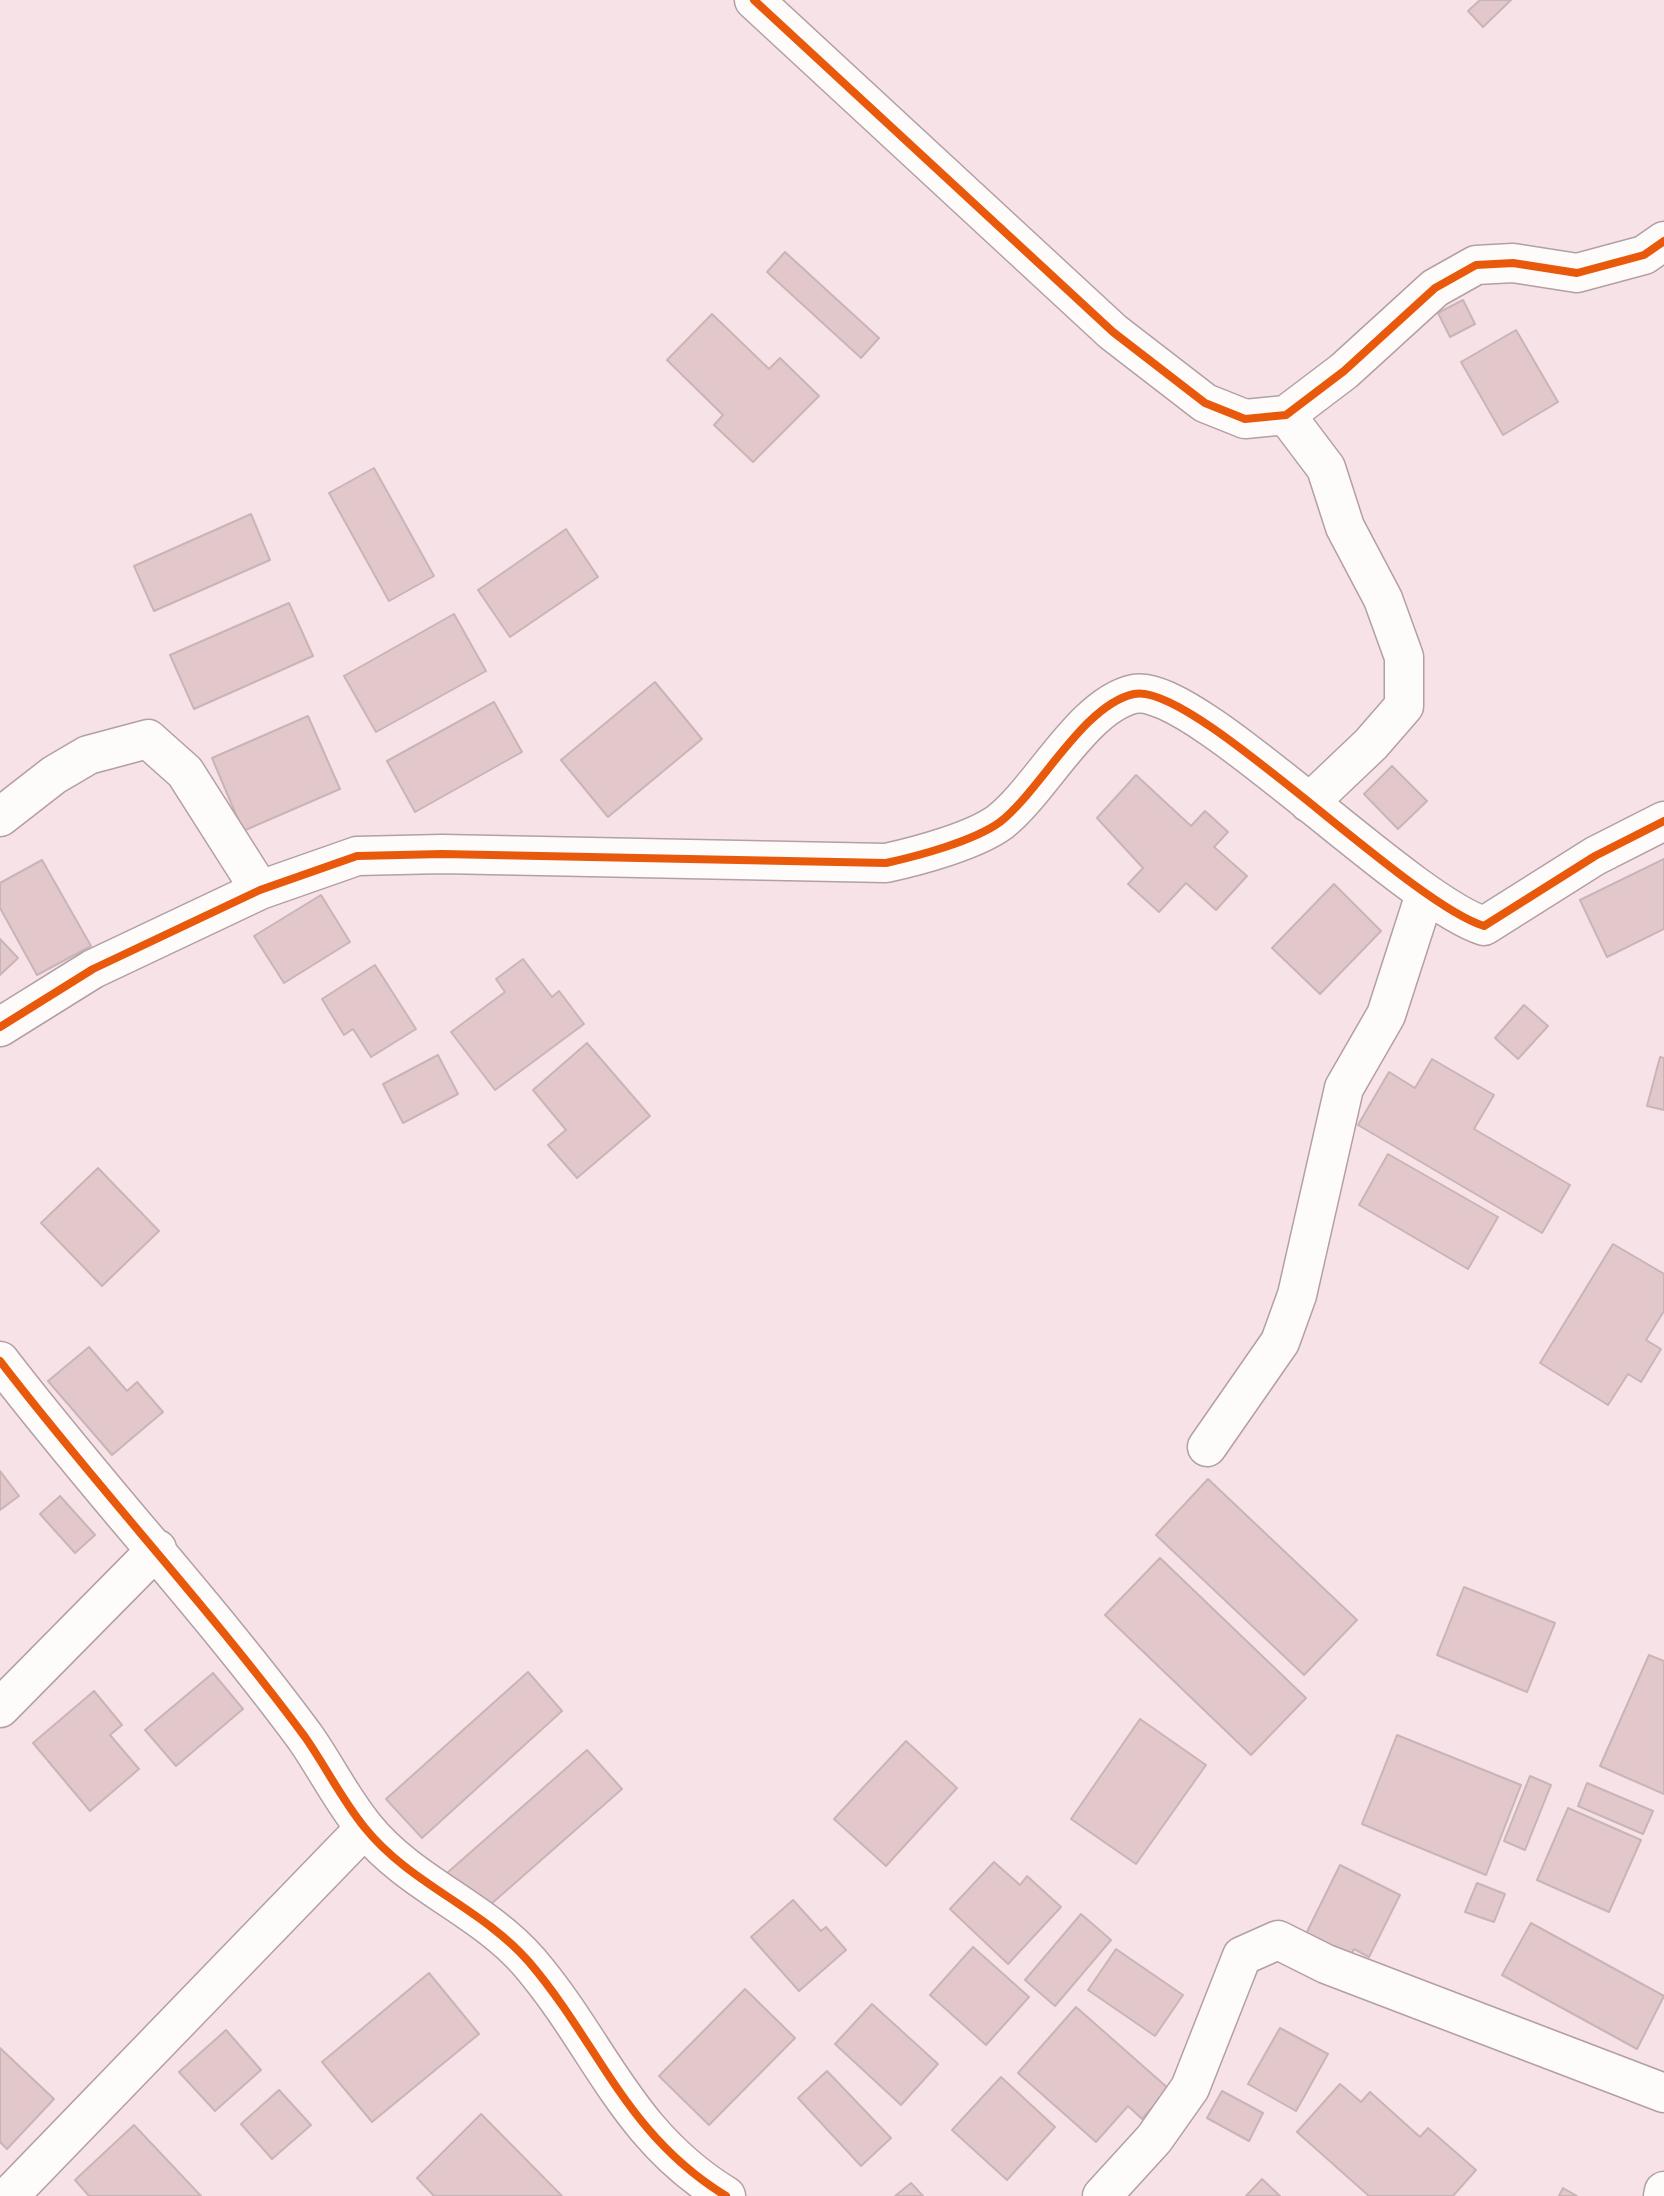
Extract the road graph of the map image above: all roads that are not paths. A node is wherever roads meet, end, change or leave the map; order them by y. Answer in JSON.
{"nodes":[{"id":1,"x":754,"y":0,"type":"edge"},
{"id":2,"x":1664,"y":241,"type":"edge"},
{"id":3,"x":1286,"y":415,"type":"junction"},
{"id":4,"x":1309,"y":803,"type":"junction"},
{"id":5,"x":0,"y":817,"type":"edge"},
{"id":6,"x":1664,"y":821,"type":"edge"},
{"id":7,"x":260,"y":890,"type":"junction"},
{"id":8,"x":1425,"y":894,"type":"junction"},
{"id":9,"x":0,"y":1027,"type":"edge"},
{"id":10,"x":0,"y":1361,"type":"edge"},
{"id":11,"x":1207,"y":1447,"type":"dead end"},
{"id":12,"x":157,"y":1549,"type":"junction"},
{"id":13,"x":0,"y":1708,"type":"edge"},
{"id":14,"x":365,"y":1828,"type":"junction"},
{"id":15,"x":1664,"y":2093,"type":"edge"},
{"id":16,"x":9,"y":2196,"type":"edge"},
{"id":17,"x":726,"y":2196,"type":"edge"},
{"id":18,"x":1102,"y":2196,"type":"edge"}],
"edges":[{"from":1,"to":3,"type":"street"},
{"from":2,"to":3,"type":"street"},
{"from":3,"to":4,"type":"street"},
{"from":4,"to":7,"type":"street"},
{"from":4,"to":8,"type":"street"},
{"from":5,"to":7,"type":"street"},
{"from":6,"to":8,"type":"street"},
{"from":7,"to":9,"type":"street"},
{"from":8,"to":11,"type":"street"},
{"from":10,"to":12,"type":"street"},
{"from":12,"to":13,"type":"street"},
{"from":12,"to":14,"type":"street"},
{"from":14,"to":16,"type":"street"},
{"from":14,"to":17,"type":"street"},
{"from":15,"to":18,"type":"street"}]}
